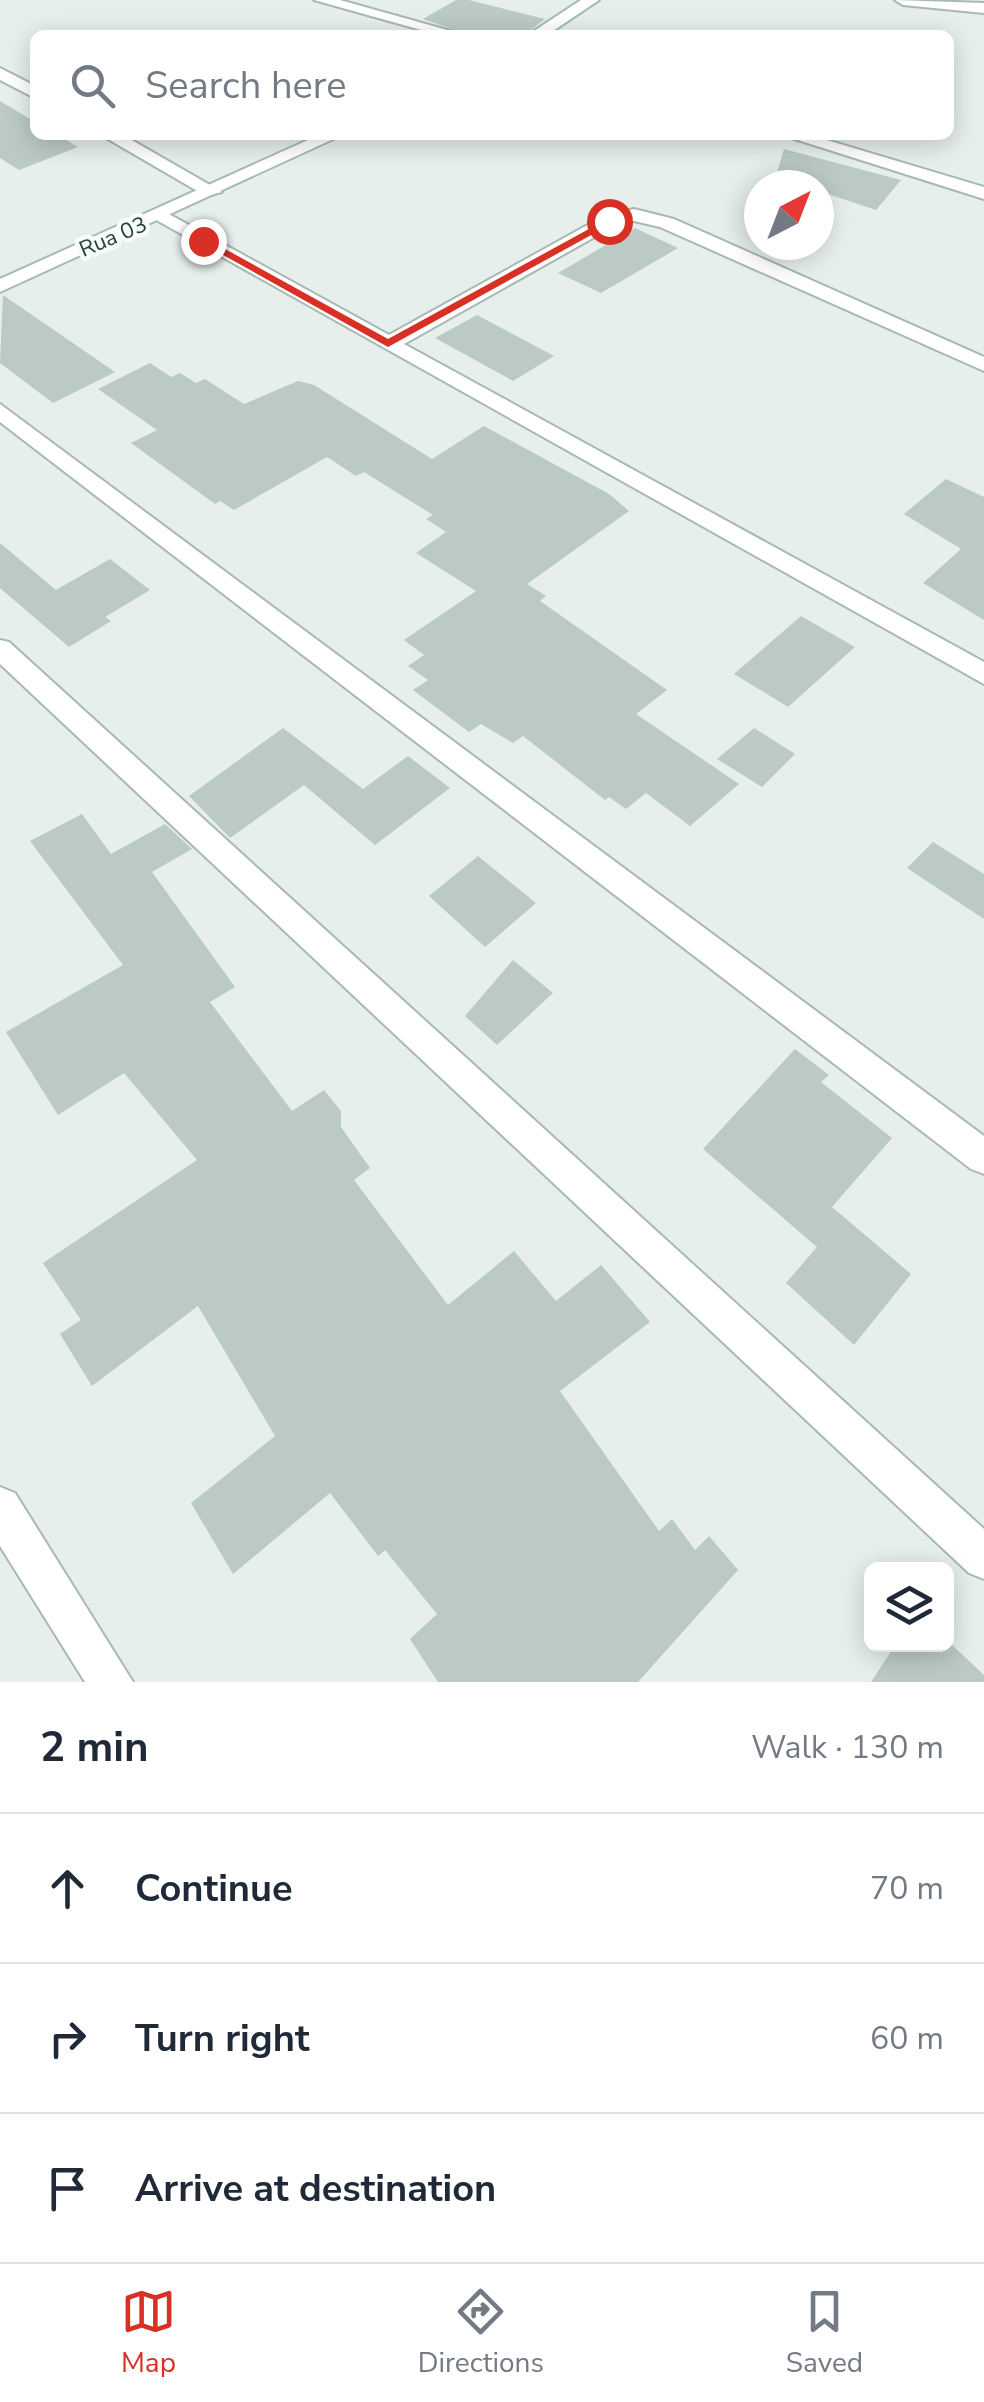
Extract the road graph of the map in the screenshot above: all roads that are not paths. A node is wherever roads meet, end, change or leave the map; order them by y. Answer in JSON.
{"nodes":[{"id":1,"x":322,"y":0,"type":"edge"},
{"id":2,"x":591,"y":0,"type":"edge"},
{"id":3,"x":903,"y":0,"type":"edge"},
{"id":4,"x":984,"y":8,"type":"edge"},
{"id":5,"x":438,"y":30,"type":"edge"},
{"id":6,"x":544,"y":30,"type":"edge"},
{"id":7,"x":0,"y":74,"type":"edge"},
{"id":8,"x":30,"y":90,"type":"edge"},
{"id":9,"x":119,"y":140,"type":"edge"},
{"id":10,"x":322,"y":140,"type":"edge"},
{"id":11,"x":807,"y":140,"type":"edge"},
{"id":12,"x":212,"y":192,"type":"junction"},
{"id":13,"x":984,"y":193,"type":"edge"},
{"id":14,"x":160,"y":217,"type":"junction"},
{"id":15,"x":0,"y":286,"type":"edge"},
{"id":16,"x":388,"y":344,"type":"junction"},
{"id":17,"x":984,"y":365,"type":"edge"},
{"id":18,"x":0,"y":411,"type":"edge"},
{"id":19,"x":0,"y":649,"type":"edge"},
{"id":20,"x":984,"y":674,"type":"edge"},
{"id":21,"x":984,"y":1158,"type":"edge"},
{"id":22,"x":0,"y":1508,"type":"edge"},
{"id":23,"x":984,"y":1558,"type":"edge"},
{"id":24,"x":111,"y":1682,"type":"edge"}],
"edges":[{"from":1,"to":5,"type":"street"},
{"from":2,"to":6,"type":"street"},
{"from":3,"to":4,"type":"street"},
{"from":7,"to":8,"type":"street"},
{"from":9,"to":12,"type":"street"},
{"from":10,"to":12,"type":"street","name":"Rua 03"},
{"from":11,"to":13,"type":"street"},
{"from":12,"to":14,"type":"street","name":"Rua 03"},
{"from":14,"to":15,"type":"street","name":"Rua 03"},
{"from":14,"to":16,"type":"street"},
{"from":16,"to":17,"type":"street"},
{"from":16,"to":20,"type":"street"},
{"from":18,"to":21,"type":"street"},
{"from":19,"to":23,"type":"street"},
{"from":22,"to":24,"type":"street"}]}
